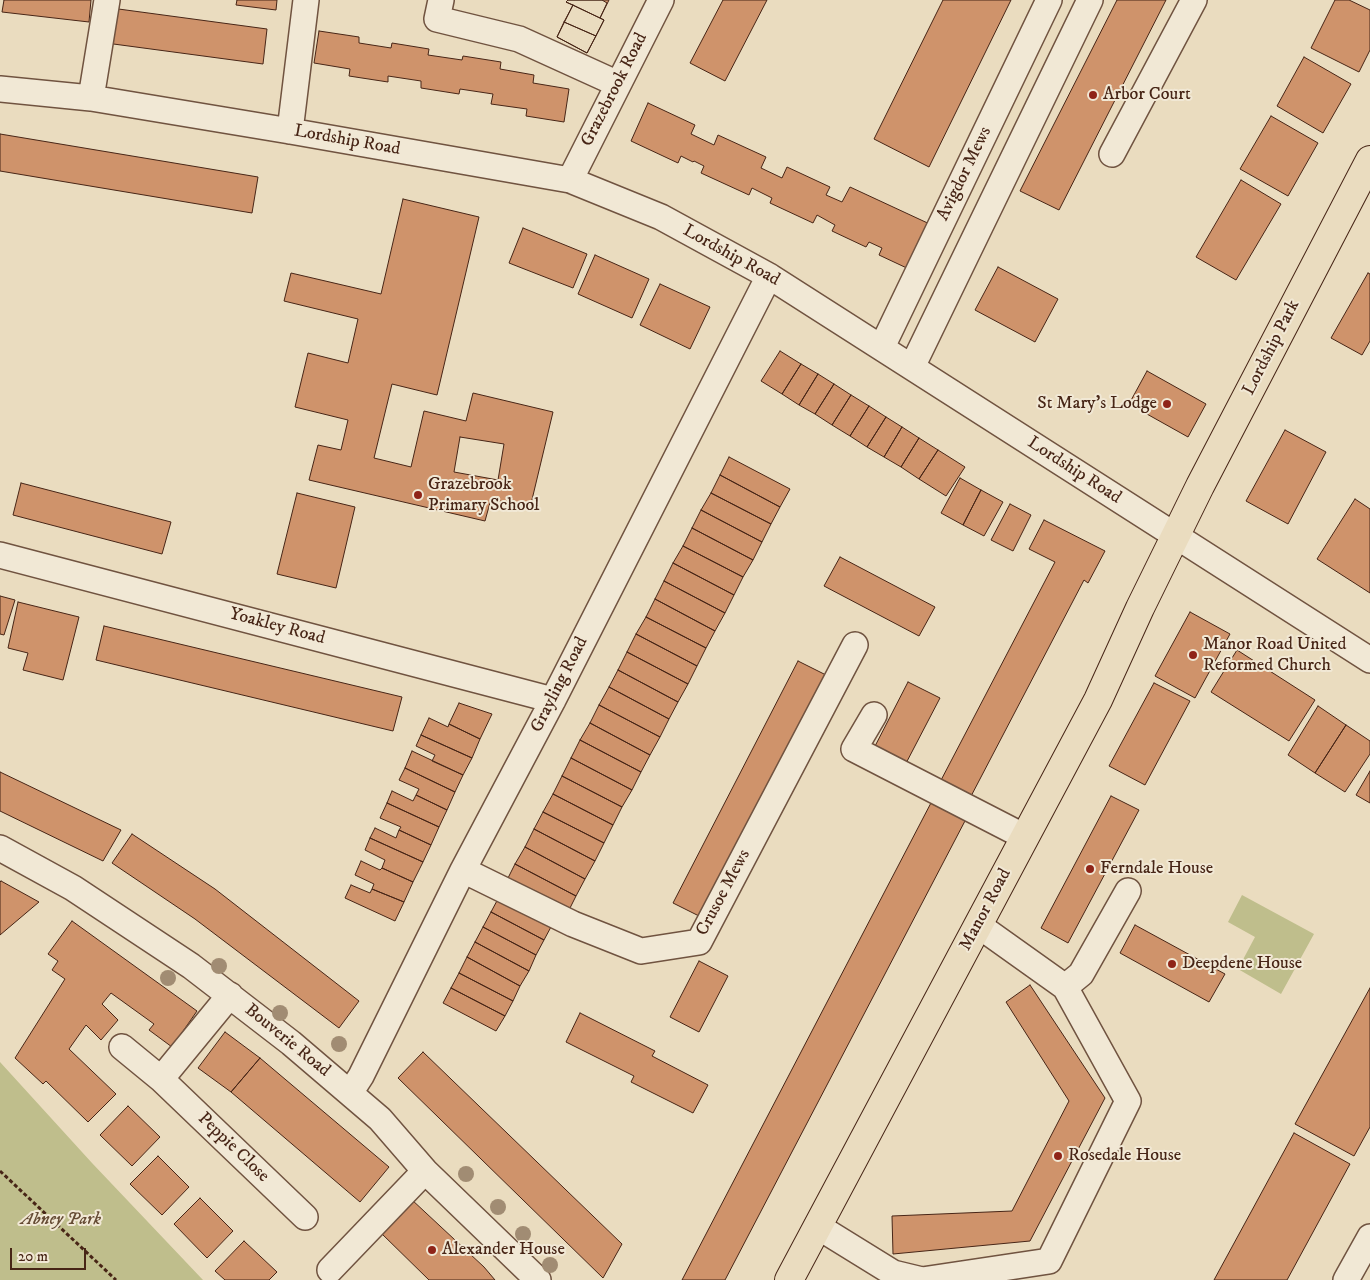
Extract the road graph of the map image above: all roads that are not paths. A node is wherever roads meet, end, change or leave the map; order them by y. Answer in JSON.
{"nodes":[{"id":1,"x":107,"y":0,"type":"edge"},
{"id":2,"x":306,"y":0,"type":"edge"},
{"id":3,"x":441,"y":0,"type":"edge"},
{"id":4,"x":661,"y":0,"type":"edge"},
{"id":5,"x":1049,"y":0,"type":"edge"},
{"id":6,"x":1090,"y":0,"type":"edge"},
{"id":7,"x":1194,"y":0,"type":"edge"},
{"id":8,"x":618,"y":84,"type":"junction"},
{"id":9,"x":0,"y":89,"type":"edge"},
{"id":10,"x":91,"y":98,"type":"junction"},
{"id":11,"x":290,"y":131,"type":"junction"},
{"id":12,"x":1112,"y":154,"type":"dead end"},
{"id":13,"x":1370,"y":160,"type":"edge"},
{"id":14,"x":570,"y":180,"type":"junction"},
{"id":15,"x":768,"y":276,"type":"junction"},
{"id":16,"x":882,"y":347,"type":"junction"},
{"id":17,"x":912,"y":367,"type":"junction"},
{"id":18,"x":1176,"y":537,"type":"junction"},
{"id":19,"x":0,"y":556,"type":"edge"},
{"id":20,"x":855,"y":645,"type":"dead end"},
{"id":21,"x":1370,"y":660,"type":"edge"},
{"id":22,"x":553,"y":700,"type":"junction"},
{"id":23,"x":874,"y":715,"type":"dead end"},
{"id":24,"x":1025,"y":837,"type":"junction"},
{"id":25,"x":0,"y":848,"type":"edge"},
{"id":26,"x":462,"y":870,"type":"junction"},
{"id":27,"x":1128,"y":891,"type":"dead end"},
{"id":28,"x":978,"y":924,"type":"junction"},
{"id":29,"x":1065,"y":987,"type":"junction"},
{"id":30,"x":230,"y":995,"type":"junction"},
{"id":31,"x":122,"y":1046,"type":"dead end"},
{"id":32,"x":161,"y":1079,"type":"junction"},
{"id":33,"x":350,"y":1093,"type":"junction"},
{"id":34,"x":425,"y":1171,"type":"junction"},
{"id":35,"x":305,"y":1217,"type":"dead end"},
{"id":36,"x":817,"y":1226,"type":"junction"},
{"id":37,"x":1370,"y":1236,"type":"edge"},
{"id":38,"x":330,"y":1270,"type":"dead end"},
{"id":39,"x":538,"y":1280,"type":"edge"},
{"id":40,"x":789,"y":1280,"type":"edge"},
{"id":41,"x":922,"y":1280,"type":"edge"},
{"id":42,"x":1346,"y":1280,"type":"edge"}],
"edges":[{"from":1,"to":10,"type":"street"},
{"from":2,"to":11,"type":"street"},
{"from":3,"to":8,"type":"street"},
{"from":4,"to":8,"type":"street","name":"Grazebrook Road"},
{"from":5,"to":16,"type":"street","name":"Avigdor Mews"},
{"from":6,"to":17,"type":"street"},
{"from":7,"to":12,"type":"street"},
{"from":8,"to":14,"type":"street","name":"Grazebrook Road"},
{"from":9,"to":10,"type":"street","name":"Lordship Road"},
{"from":10,"to":11,"type":"street","name":"Lordship Road"},
{"from":11,"to":14,"type":"street","name":"Lordship Road"},
{"from":13,"to":18,"type":"main road","name":"Lordship Park"},
{"from":14,"to":15,"type":"street","name":"Lordship Road"},
{"from":15,"to":16,"type":"street","name":"Lordship Road"},
{"from":15,"to":22,"type":"street","name":"Grayling Road"},
{"from":16,"to":17,"type":"street","name":"Lordship Road"},
{"from":17,"to":18,"type":"street","name":"Lordship Road"},
{"from":18,"to":21,"type":"street","name":"Lordship Road"},
{"from":18,"to":24,"type":"main road","name":"Manor Road"},
{"from":19,"to":22,"type":"street","name":"Yoakley Road"},
{"from":20,"to":26,"type":"street","name":"Crusoe Mews"},
{"from":22,"to":26,"type":"street","name":"Grayling Road"},
{"from":23,"to":24,"type":"street"},
{"from":24,"to":28,"type":"main road","name":"Manor Road"},
{"from":25,"to":30,"type":"street","name":"Bouverie Road"},
{"from":26,"to":33,"type":"street","name":"Grayling Road"},
{"from":27,"to":29,"type":"street"},
{"from":28,"to":29,"type":"street"},
{"from":28,"to":36,"type":"main road","name":"Manor Road"},
{"from":29,"to":41,"type":"street"},
{"from":30,"to":32,"type":"street"},
{"from":30,"to":33,"type":"street","name":"Bouverie Road"},
{"from":31,"to":32,"type":"street","name":"Peppie Close"},
{"from":32,"to":35,"type":"street","name":"Peppie Close"},
{"from":33,"to":34,"type":"street","name":"Bouverie Road"},
{"from":34,"to":38,"type":"street"},
{"from":34,"to":39,"type":"street","name":"Bouverie Road"},
{"from":36,"to":40,"type":"main road","name":"Manor Road"},
{"from":36,"to":41,"type":"street"},
{"from":37,"to":42,"type":"street"}]}
